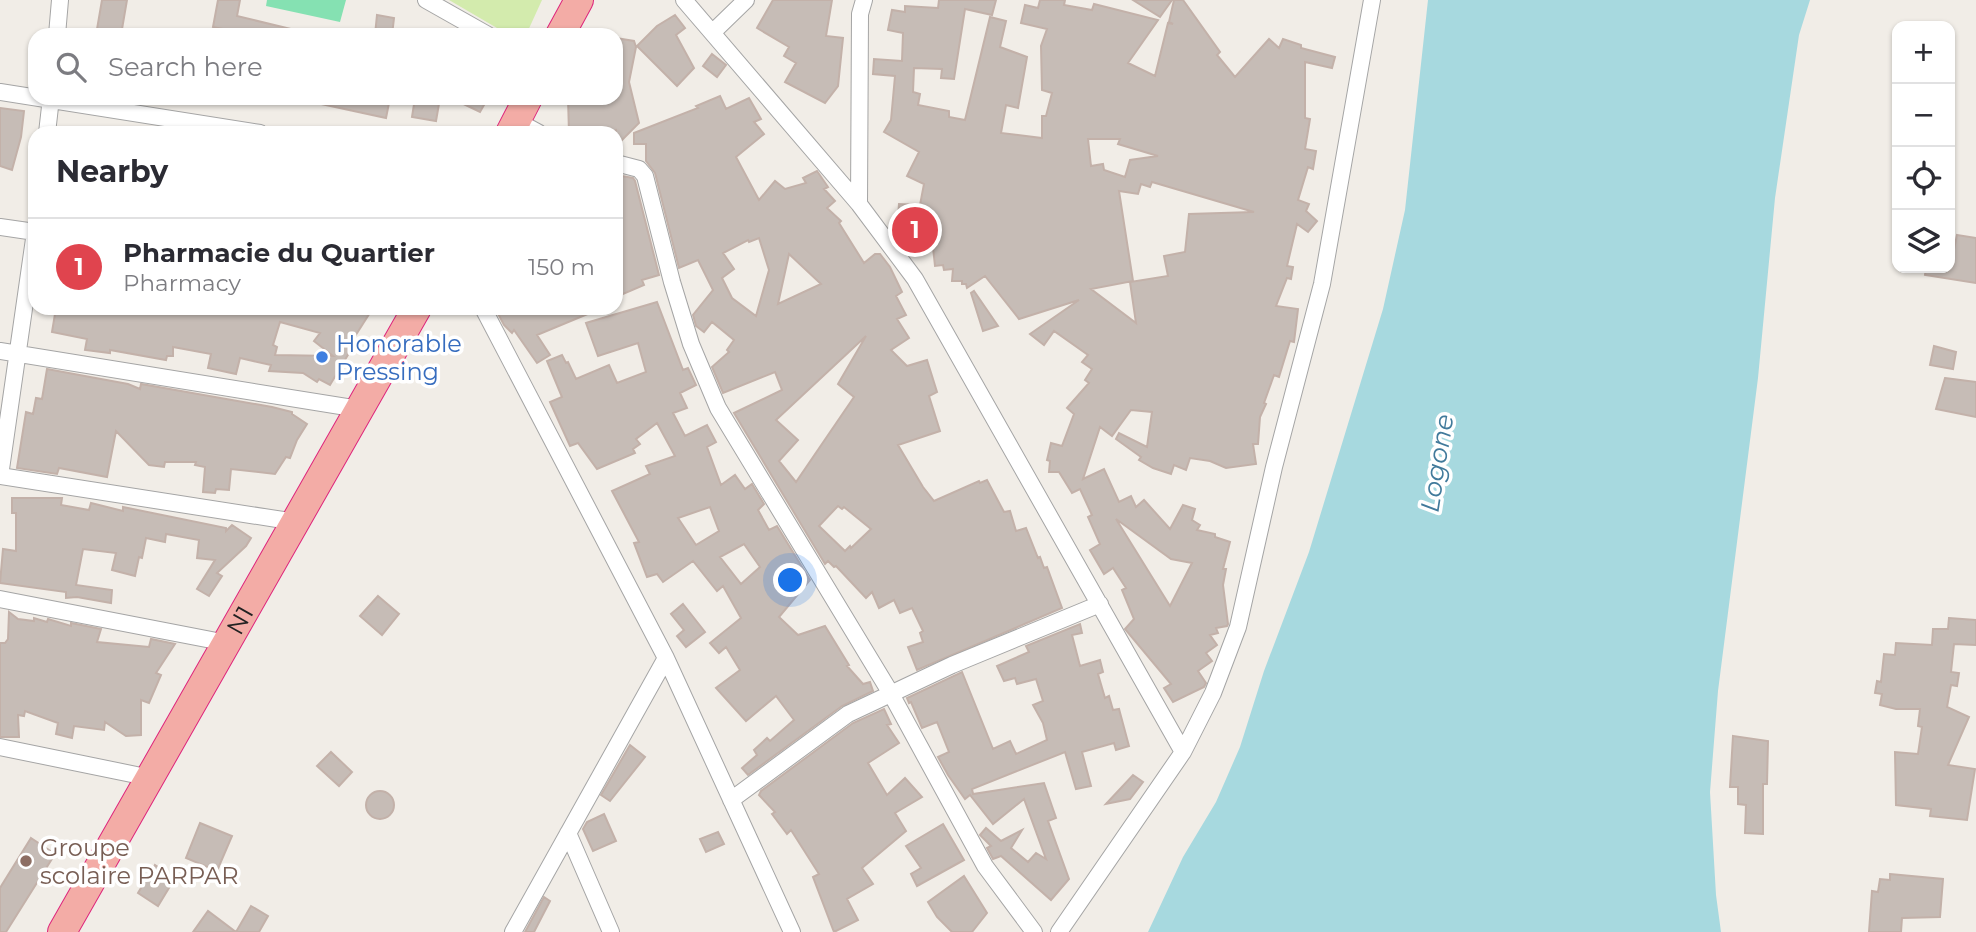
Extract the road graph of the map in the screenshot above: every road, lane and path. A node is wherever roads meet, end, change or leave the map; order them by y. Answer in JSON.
{"nodes":[{"id":1,"x":426,"y":0,"type":"edge"},
{"id":2,"x":579,"y":0,"type":"edge"},
{"id":3,"x":684,"y":0,"type":"edge"},
{"id":4,"x":746,"y":0,"type":"edge"},
{"id":5,"x":864,"y":0,"type":"edge"},
{"id":6,"x":1372,"y":0,"type":"edge"},
{"id":7,"x":58,"y":1,"type":"edge"},
{"id":8,"x":57,"y":28,"type":"edge"},
{"id":9,"x":476,"y":28,"type":"edge"},
{"id":10,"x":564,"y":28,"type":"edge"},
{"id":11,"x":713,"y":32,"type":"junction"},
{"id":12,"x":0,"y":92,"type":"edge"},
{"id":13,"x":28,"y":96,"type":"edge"},
{"id":14,"x":50,"y":105,"type":"edge"},
{"id":15,"x":88,"y":105,"type":"edge"},
{"id":16,"x":48,"y":126,"type":"edge"},
{"id":17,"x":218,"y":126,"type":"edge"},
{"id":18,"x":623,"y":165,"type":"edge"},
{"id":19,"x":859,"y":204,"type":"junction"},
{"id":20,"x":0,"y":227,"type":"edge"},
{"id":21,"x":28,"y":231,"type":"edge"},
{"id":22,"x":28,"y":263,"type":"edge"},
{"id":23,"x":413,"y":315,"type":"edge"},
{"id":24,"x":487,"y":315,"type":"edge"},
{"id":25,"x":8,"y":352,"type":"edge"},
{"id":26,"x":359,"y":409,"type":"junction"},
{"id":27,"x":296,"y":522,"type":"junction"},
{"id":28,"x":0,"y":599,"type":"edge"},
{"id":29,"x":1100,"y":604,"type":"junction"},
{"id":30,"x":227,"y":643,"type":"junction"},
{"id":31,"x":666,"y":658,"type":"junction"},
{"id":32,"x":890,"y":692,"type":"junction"},
{"id":33,"x":0,"y":747,"type":"edge"},
{"id":34,"x":1182,"y":752,"type":"junction"},
{"id":35,"x":151,"y":778,"type":"junction"},
{"id":36,"x":731,"y":800,"type":"junction"},
{"id":37,"x":568,"y":833,"type":"junction"},
{"id":38,"x":62,"y":932,"type":"edge"},
{"id":39,"x":513,"y":932,"type":"edge"},
{"id":40,"x":611,"y":932,"type":"edge"},
{"id":41,"x":792,"y":932,"type":"edge"},
{"id":42,"x":1034,"y":932,"type":"edge"},
{"id":43,"x":1059,"y":932,"type":"edge"}],
"edges":[{"from":1,"to":9,"type":"street"},
{"from":2,"to":10,"type":"highway"},
{"from":3,"to":11,"type":"street"},
{"from":4,"to":11,"type":"street"},
{"from":5,"to":19,"type":"street"},
{"from":6,"to":34,"type":"street"},
{"from":7,"to":8,"type":"street"},
{"from":11,"to":19,"type":"street"},
{"from":12,"to":13,"type":"street"},
{"from":14,"to":16,"type":"street"},
{"from":15,"to":17,"type":"street"},
{"from":18,"to":32,"type":"street"},
{"from":19,"to":29,"type":"street"},
{"from":20,"to":21,"type":"street"},
{"from":22,"to":25,"type":"street"},
{"from":23,"to":26,"type":"highway","name":"N1"},
{"from":24,"to":31,"type":"street"},
{"from":25,"to":26,"type":"street"},
{"from":25,"to":27,"type":"street"},
{"from":26,"to":27,"type":"highway","name":"N1"},
{"from":27,"to":30,"type":"highway","name":"N1"},
{"from":28,"to":30,"type":"street"},
{"from":29,"to":32,"type":"street"},
{"from":29,"to":34,"type":"street"},
{"from":30,"to":35,"type":"highway","name":"N1"},
{"from":31,"to":36,"type":"street"},
{"from":31,"to":37,"type":"street"},
{"from":32,"to":36,"type":"street"},
{"from":32,"to":42,"type":"street"},
{"from":33,"to":35,"type":"street"},
{"from":34,"to":43,"type":"street"},
{"from":35,"to":38,"type":"highway","name":"N1"},
{"from":36,"to":41,"type":"street"},
{"from":37,"to":39,"type":"street"},
{"from":37,"to":40,"type":"street"}]}
